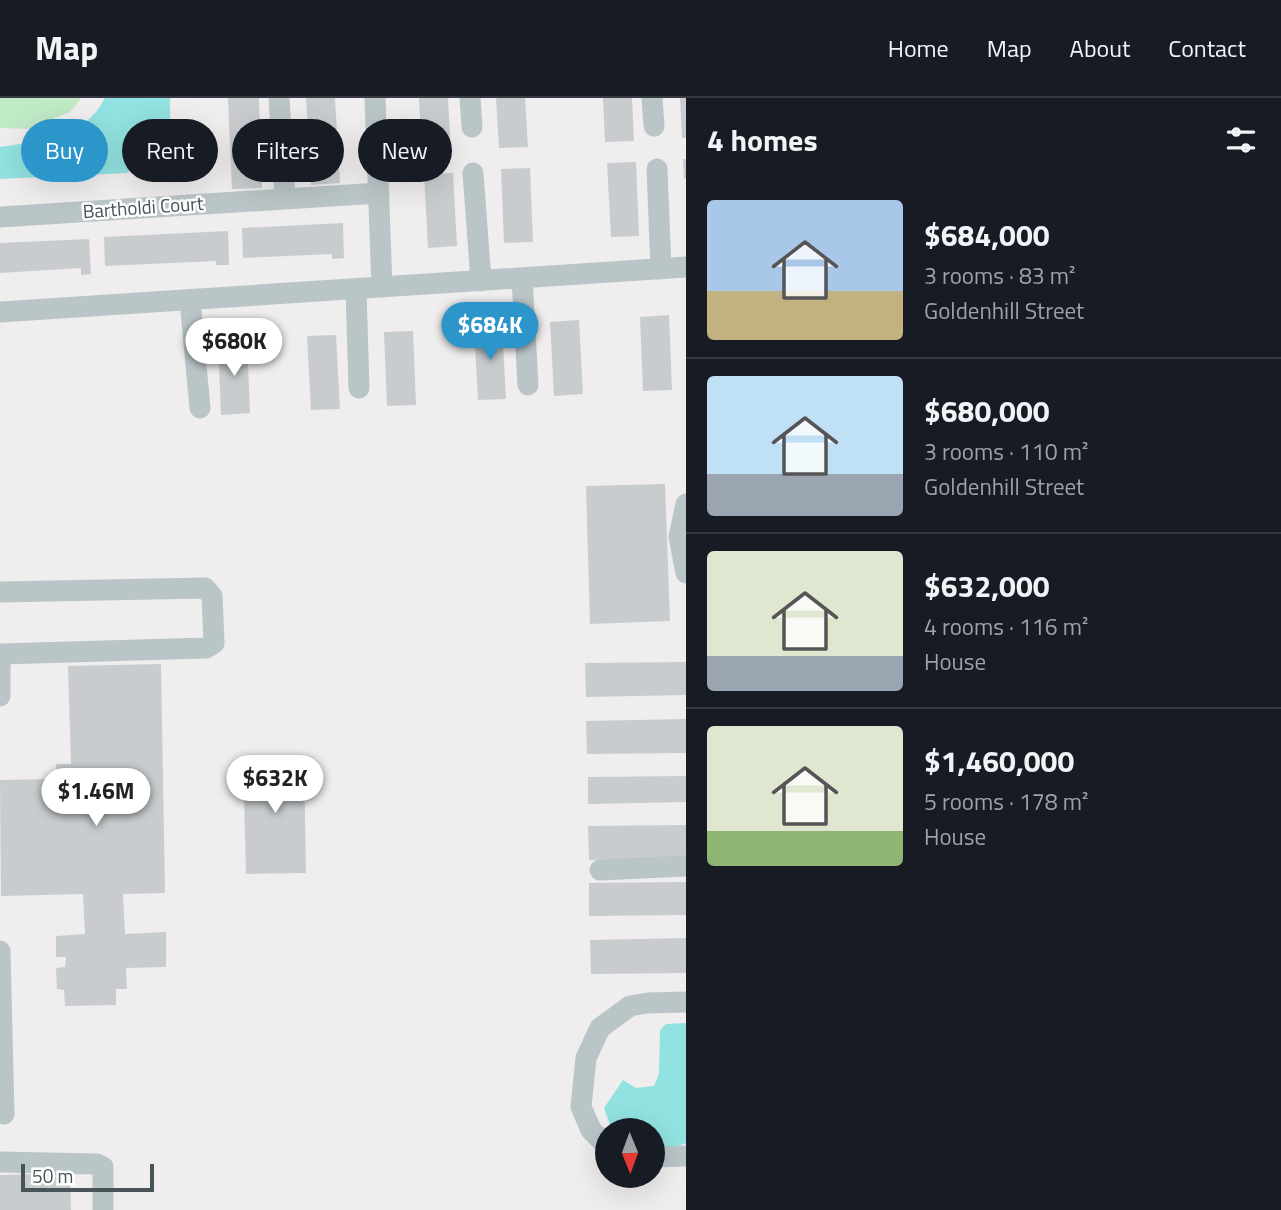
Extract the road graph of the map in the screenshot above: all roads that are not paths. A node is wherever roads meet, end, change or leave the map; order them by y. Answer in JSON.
{"nodes":[{"id":1,"x":279,"y":98,"type":"edge"},
{"id":2,"x":375,"y":98,"type":"edge"},
{"id":3,"x":470,"y":98,"type":"edge"},
{"id":4,"x":652,"y":98,"type":"edge"},
{"id":5,"x":654,"y":126,"type":"dead end"},
{"id":6,"x":472,"y":127,"type":"dead end"},
{"id":7,"x":657,"y":169,"type":"dead end"},
{"id":8,"x":473,"y":173,"type":"dead end"},
{"id":9,"x":379,"y":193,"type":"junction"},
{"id":10,"x":285,"y":198,"type":"junction"},
{"id":11,"x":0,"y":217,"type":"edge"},
{"id":12,"x":686,"y":267,"type":"edge"},
{"id":13,"x":661,"y":269,"type":"junction"},
{"id":14,"x":523,"y":278,"type":"junction"},
{"id":15,"x":481,"y":281,"type":"junction"},
{"id":16,"x":382,"y":287,"type":"junction"},
{"id":17,"x":356,"y":290,"type":"junction"},
{"id":18,"x":190,"y":300,"type":"junction"},
{"id":19,"x":0,"y":312,"type":"edge"},
{"id":20,"x":528,"y":385,"type":"dead end"},
{"id":21,"x":359,"y":388,"type":"dead end"},
{"id":22,"x":200,"y":408,"type":"dead end"},
{"id":23,"x":686,"y":503,"type":"edge"},
{"id":24,"x":686,"y":573,"type":"edge"},
{"id":25,"x":0,"y":592,"type":"edge"},
{"id":26,"x":0,"y":654,"type":"edge"},
{"id":27,"x":0,"y":696,"type":"edge"},
{"id":28,"x":686,"y":866,"type":"edge"},
{"id":29,"x":600,"y":870,"type":"dead end"},
{"id":30,"x":0,"y":951,"type":"edge"},
{"id":31,"x":686,"y":1002,"type":"edge"},
{"id":32,"x":1,"y":1060,"type":"edge"},
{"id":33,"x":4,"y":1114,"type":"dead end"},
{"id":34,"x":595,"y":1134,"type":"edge"},
{"id":35,"x":665,"y":1157,"type":"edge"},
{"id":36,"x":686,"y":1157,"type":"edge"},
{"id":37,"x":0,"y":1162,"type":"edge"},
{"id":38,"x":103,"y":1210,"type":"edge"}],
"edges":[{"from":1,"to":10,"type":"street"},
{"from":2,"to":9,"type":"street"},
{"from":3,"to":6,"type":"street"},
{"from":4,"to":5,"type":"street"},
{"from":7,"to":13,"type":"street"},
{"from":8,"to":15,"type":"street"},
{"from":9,"to":10,"type":"street","name":"Bartholdi Court"},
{"from":9,"to":16,"type":"street"},
{"from":10,"to":11,"type":"street","name":"Bartholdi Court"},
{"from":12,"to":13,"type":"street"},
{"from":13,"to":14,"type":"street"},
{"from":14,"to":15,"type":"street"},
{"from":14,"to":20,"type":"street"},
{"from":15,"to":16,"type":"street"},
{"from":16,"to":17,"type":"street"},
{"from":17,"to":18,"type":"street"},
{"from":17,"to":21,"type":"street"},
{"from":18,"to":19,"type":"street"},
{"from":18,"to":22,"type":"street"},
{"from":23,"to":24,"type":"street"},
{"from":25,"to":26,"type":"street"},
{"from":26,"to":27,"type":"street"},
{"from":28,"to":29,"type":"street"},
{"from":30,"to":32,"type":"street"},
{"from":31,"to":34,"type":"street"},
{"from":32,"to":33,"type":"street"},
{"from":35,"to":36,"type":"street"},
{"from":37,"to":38,"type":"street"}]}
